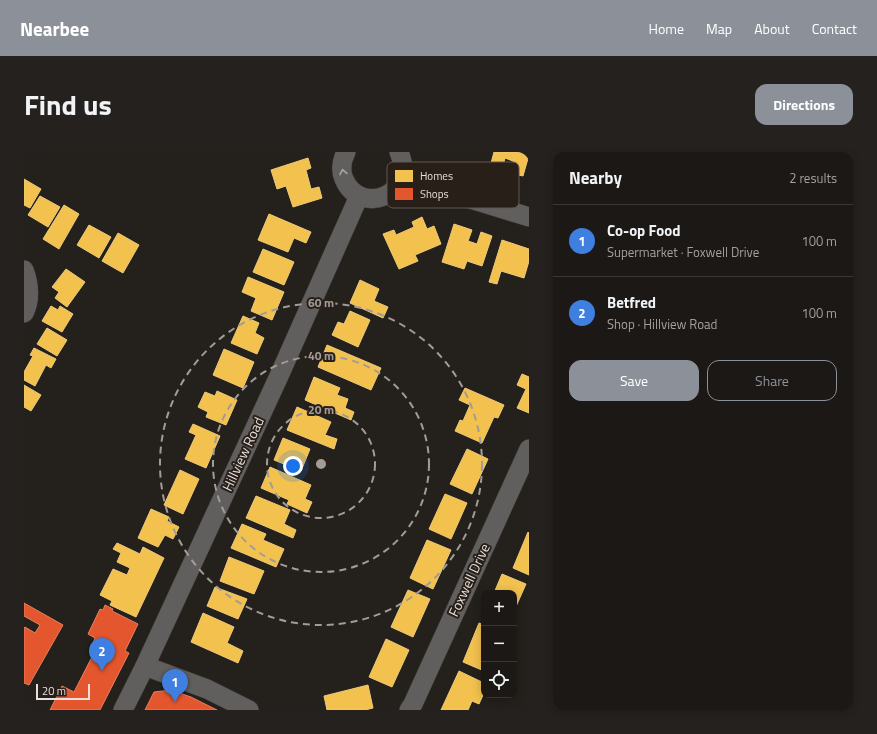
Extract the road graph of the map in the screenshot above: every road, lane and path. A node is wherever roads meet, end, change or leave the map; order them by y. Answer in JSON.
{"nodes":[{"id":1,"x":346,"y":152,"type":"edge"},
{"id":2,"x":399,"y":152,"type":"edge"},
{"id":3,"x":403,"y":162,"type":"edge"},
{"id":4,"x":387,"y":195,"type":"edge"},
{"id":5,"x":359,"y":196,"type":"junction"},
{"id":6,"x":500,"y":208,"type":"edge"},
{"id":7,"x":529,"y":217,"type":"edge"},
{"id":8,"x":24,"y":270,"type":"edge"},
{"id":9,"x":24,"y":313,"type":"edge"},
{"id":10,"x":525,"y":443,"type":"edge"},
{"id":11,"x":145,"y":666,"type":"junction"},
{"id":12,"x":122,"y":710,"type":"edge"},
{"id":13,"x":249,"y":710,"type":"edge"},
{"id":14,"x":408,"y":710,"type":"edge"}],
"edges":[{"from":5,"to":1,"type":"street","one_way":true},
{"from":2,"to":3,"type":"street"},
{"from":4,"to":5,"type":"street"},
{"from":5,"to":11,"type":"street","name":"Hillview Road"},
{"from":6,"to":7,"type":"street"},
{"from":8,"to":9,"type":"street"},
{"from":10,"to":14,"type":"street","name":"Foxwell Drive"},
{"from":11,"to":12,"type":"street","name":"Hillview Road"},
{"from":11,"to":13,"type":"street"}]}
